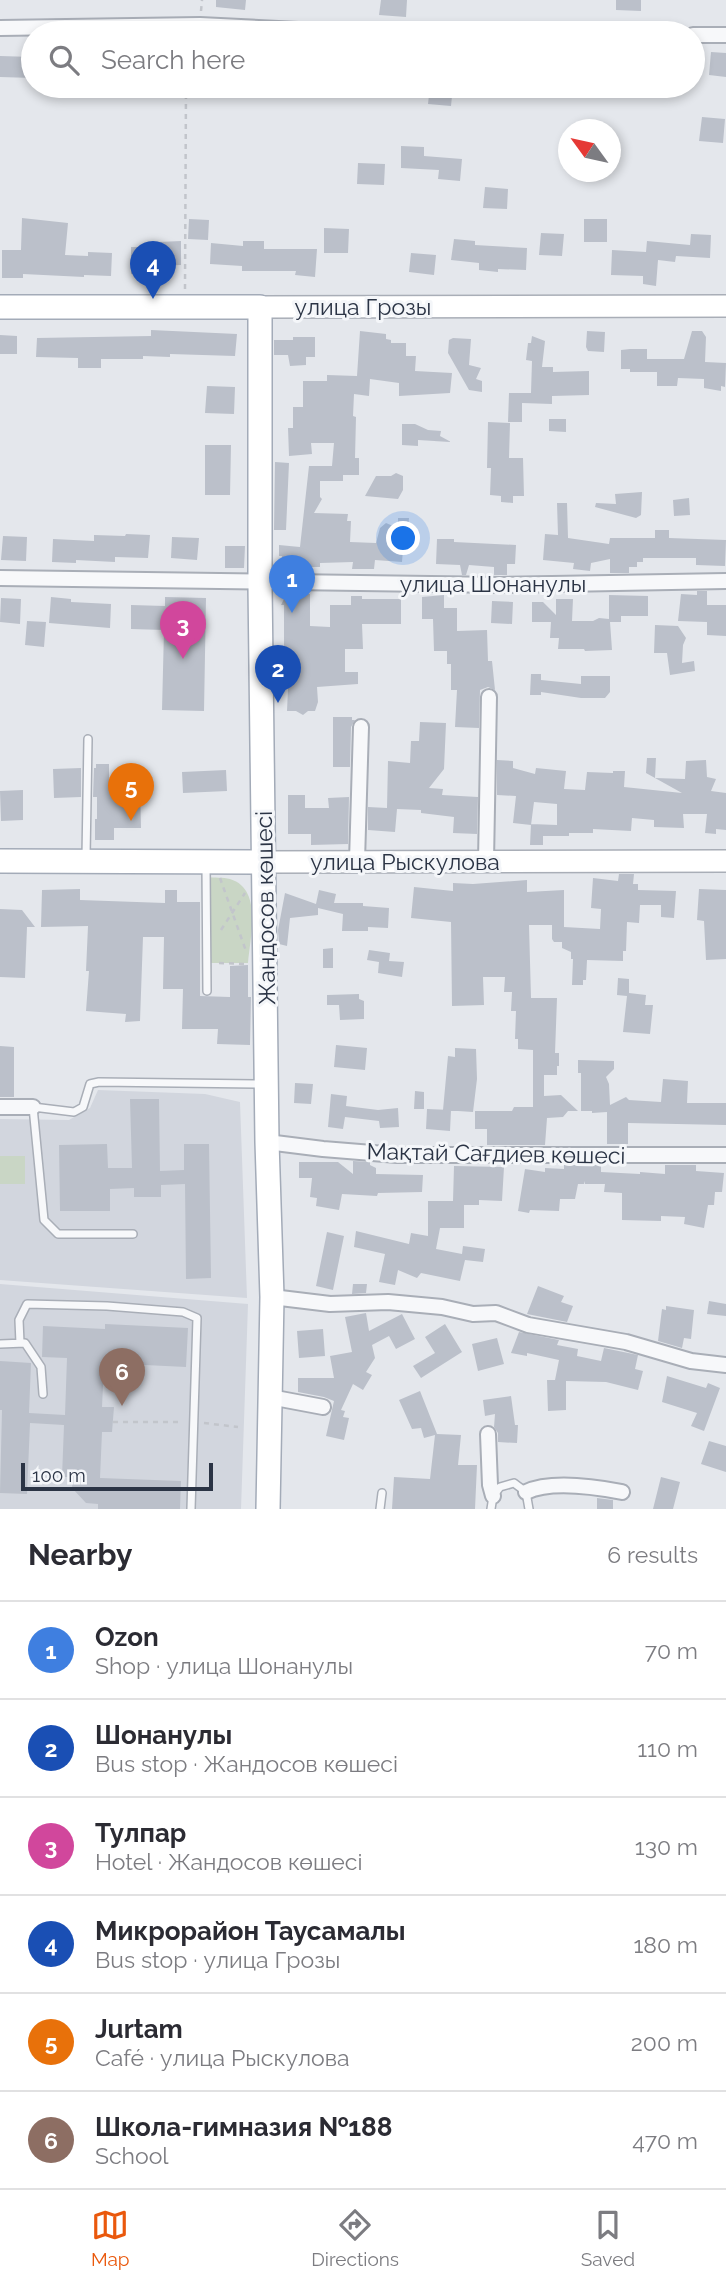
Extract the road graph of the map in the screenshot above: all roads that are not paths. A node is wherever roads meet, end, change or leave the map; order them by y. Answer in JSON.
{"nodes":[{"id":1,"x":0,"y":28,"type":"edge"},
{"id":2,"x":21,"y":28,"type":"edge"},
{"id":3,"x":705,"y":35,"type":"edge"},
{"id":4,"x":726,"y":35,"type":"edge"},
{"id":5,"x":726,"y":306,"type":"edge"},
{"id":6,"x":0,"y":307,"type":"edge"},
{"id":7,"x":260,"y":307,"type":"junction"},
{"id":8,"x":0,"y":578,"type":"edge"},
{"id":9,"x":260,"y":580,"type":"junction"},
{"id":10,"x":726,"y":580,"type":"edge"},
{"id":11,"x":489,"y":697,"type":"dead end"},
{"id":12,"x":361,"y":727,"type":"dead end"},
{"id":13,"x":88,"y":739,"type":"dead end"},
{"id":14,"x":264,"y":823,"type":"junction"},
{"id":15,"x":0,"y":861,"type":"edge"},
{"id":16,"x":86,"y":861,"type":"junction"},
{"id":17,"x":486,"y":861,"type":"junction"},
{"id":18,"x":726,"y":861,"type":"edge"},
{"id":19,"x":265,"y":862,"type":"junction"},
{"id":20,"x":357,"y":862,"type":"junction"},
{"id":21,"x":218,"y":866,"type":"junction"},
{"id":22,"x":256,"y":896,"type":"junction"},
{"id":23,"x":206,"y":991,"type":"dead end"},
{"id":24,"x":267,"y":1084,"type":"junction"},
{"id":25,"x":0,"y":1107,"type":"edge"},
{"id":26,"x":33,"y":1107,"type":"junction"},
{"id":27,"x":267,"y":1142,"type":"junction"},
{"id":28,"x":726,"y":1155,"type":"edge"},
{"id":29,"x":133,"y":1234,"type":"dead end"},
{"id":30,"x":272,"y":1297,"type":"junction"},
{"id":31,"x":20,"y":1343,"type":"junction"},
{"id":32,"x":0,"y":1344,"type":"edge"},
{"id":33,"x":726,"y":1365,"type":"edge"},
{"id":34,"x":43,"y":1394,"type":"dead end"},
{"id":35,"x":270,"y":1397,"type":"junction"},
{"id":36,"x":323,"y":1407,"type":"dead end"},
{"id":37,"x":488,"y":1434,"type":"dead end"},
{"id":38,"x":526,"y":1492,"type":"junction"},
{"id":39,"x":622,"y":1492,"type":"dead end"},
{"id":40,"x":382,"y":1493,"type":"dead end"},
{"id":41,"x":492,"y":1503,"type":"edge"},
{"id":42,"x":191,"y":1509,"type":"edge"},
{"id":43,"x":268,"y":1509,"type":"edge"},
{"id":44,"x":380,"y":1509,"type":"edge"},
{"id":45,"x":530,"y":1509,"type":"edge"}],
"edges":[{"from":1,"to":2,"type":"street"},
{"from":3,"to":4,"type":"street"},
{"from":5,"to":7,"type":"street","name":"улица Грозы"},
{"from":6,"to":7,"type":"main road","name":"улица Грозы"},
{"from":7,"to":9,"type":"main road","name":"Жандосов көшесі"},
{"from":8,"to":9,"type":"street","name":"улица Шонанулы"},
{"from":9,"to":10,"type":"street","name":"улица Шонанулы"},
{"from":9,"to":14,"type":"main road","name":"Жандосов көшесі"},
{"from":11,"to":17,"type":"street"},
{"from":12,"to":20,"type":"street"},
{"from":13,"to":16,"type":"lane"},
{"from":14,"to":19,"type":"main road","name":"Жандосов көшесі"},
{"from":14,"to":21,"type":"main road"},
{"from":15,"to":16,"type":"main road","name":"улица Рыскулова"},
{"from":16,"to":21,"type":"main road","name":"улица Рыскулова"},
{"from":17,"to":18,"type":"street","name":"улица Рыскулова"},
{"from":17,"to":20,"type":"street","name":"улица Рыскулова"},
{"from":19,"to":20,"type":"street","name":"улица Рыскулова"},
{"from":19,"to":21,"type":"main road","name":"улица Рыскулова"},
{"from":19,"to":22,"type":"main road","name":"Жандосов көшесі"},
{"from":21,"to":22,"type":"main road"},
{"from":21,"to":23,"type":"lane"},
{"from":22,"to":24,"type":"main road","name":"Жандосов көшесі"},
{"from":24,"to":26,"type":"lane"},
{"from":24,"to":27,"type":"main road","name":"Жандосов көшесі"},
{"from":25,"to":26,"type":"street"},
{"from":26,"to":29,"type":"lane"},
{"from":27,"to":28,"type":"street","name":"Мақтай Сағдиев көшесі"},
{"from":27,"to":30,"type":"main road","name":"Жандосов көшесі"},
{"from":30,"to":33,"type":"street"},
{"from":30,"to":35,"type":"main road","name":"Жандосов көшесі"},
{"from":31,"to":32,"type":"lane"},
{"from":31,"to":34,"type":"lane"},
{"from":31,"to":42,"type":"lane"},
{"from":35,"to":36,"type":"street"},
{"from":35,"to":43,"type":"main road","name":"Жандосов көшесі"},
{"from":37,"to":41,"type":"street"},
{"from":38,"to":39,"type":"street"},
{"from":38,"to":41,"type":"lane"},
{"from":38,"to":45,"type":"lane"},
{"from":40,"to":44,"type":"lane"}]}
